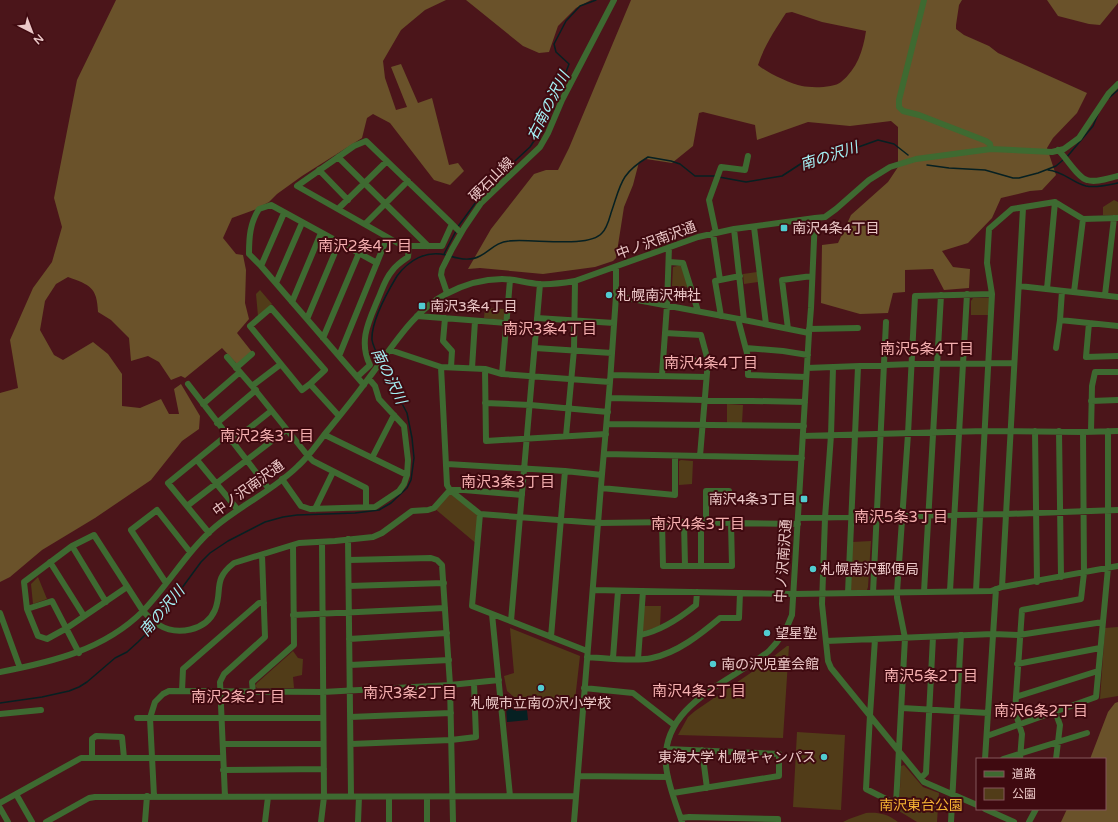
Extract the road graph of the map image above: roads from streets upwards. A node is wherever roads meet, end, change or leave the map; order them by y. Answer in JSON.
{"nodes":[{"id":1,"x":614,"y":0,"type":"edge"},
{"id":2,"x":924,"y":0,"type":"edge"},
{"id":3,"x":1118,"y":84,"type":"edge"},
{"id":4,"x":991,"y":149,"type":"junction"},
{"id":5,"x":1058,"y":150,"type":"junction"},
{"id":6,"x":748,"y":156,"type":"dead end"},
{"id":7,"x":338,"y":157,"type":"junction"},
{"id":8,"x":387,"y":161,"type":"junction"},
{"id":9,"x":319,"y":170,"type":"junction"},
{"id":10,"x":1118,"y":176,"type":"edge"},
{"id":11,"x":408,"y":181,"type":"junction"},
{"id":12,"x":364,"y":183,"type":"junction"},
{"id":13,"x":348,"y":200,"type":"junction"},
{"id":14,"x":1055,"y":202,"type":"junction"},
{"id":15,"x":385,"y":204,"type":"junction"},
{"id":16,"x":1023,"y":208,"type":"junction"},
{"id":17,"x":338,"y":209,"type":"junction"},
{"id":18,"x":284,"y":213,"type":"junction"},
{"id":19,"x":815,"y":218,"type":"junction"},
{"id":20,"x":1116,"y":218,"type":"edge"},
{"id":21,"x":1083,"y":219,"type":"junction"},
{"id":22,"x":302,"y":223,"type":"junction"},
{"id":23,"x":365,"y":224,"type":"junction"},
{"id":24,"x":452,"y":224,"type":"junction"},
{"id":25,"x":754,"y":227,"type":"junction"},
{"id":26,"x":734,"y":230,"type":"junction"},
{"id":27,"x":321,"y":233,"type":"junction"},
{"id":28,"x":461,"y":233,"type":"junction"},
{"id":29,"x":715,"y":233,"type":"junction"},
{"id":30,"x":387,"y":238,"type":"junction"},
{"id":31,"x":339,"y":242,"type":"junction"},
{"id":32,"x":409,"y":246,"type":"junction"},
{"id":33,"x":428,"y":246,"type":"junction"},
{"id":34,"x":669,"y":247,"type":"junction"},
{"id":35,"x":359,"y":253,"type":"junction"},
{"id":36,"x":669,"y":262,"type":"junction"},
{"id":37,"x":377,"y":263,"type":"junction"},
{"id":38,"x":261,"y":266,"type":"junction"},
{"id":39,"x":616,"y":267,"type":"junction"},
{"id":40,"x":740,"y":276,"type":"junction"},
{"id":41,"x":812,"y":276,"type":"junction"},
{"id":42,"x":510,"y":280,"type":"junction"},
{"id":43,"x":720,"y":280,"type":"junction"},
{"id":44,"x":575,"y":281,"type":"junction"},
{"id":45,"x":276,"y":283,"type":"junction"},
{"id":46,"x":540,"y":284,"type":"junction"},
{"id":47,"x":1019,"y":286,"type":"junction"},
{"id":48,"x":1047,"y":289,"type":"junction"},
{"id":49,"x":1062,"y":290,"type":"junction"},
{"id":50,"x":1074,"y":292,"type":"junction"},
{"id":51,"x":447,"y":293,"type":"junction"},
{"id":52,"x":967,"y":294,"type":"junction"},
{"id":53,"x":992,"y":294,"type":"junction"},
{"id":54,"x":940,"y":295,"type":"junction"},
{"id":55,"x":1105,"y":295,"type":"junction"},
{"id":56,"x":616,"y":296,"type":"junction"},
{"id":57,"x":1118,"y":297,"type":"edge"},
{"id":58,"x":292,"y":302,"type":"junction"},
{"id":59,"x":667,"y":305,"type":"junction"},
{"id":60,"x":698,"y":311,"type":"junction"},
{"id":61,"x":417,"y":316,"type":"junction"},
{"id":62,"x":721,"y":316,"type":"junction"},
{"id":63,"x":445,"y":318,"type":"junction"},
{"id":64,"x":537,"y":318,"type":"junction"},
{"id":65,"x":741,"y":319,"type":"junction"},
{"id":66,"x":307,"y":320,"type":"junction"},
{"id":67,"x":1060,"y":320,"type":"junction"},
{"id":68,"x":475,"y":321,"type":"junction"},
{"id":69,"x":575,"y":321,"type":"junction"},
{"id":70,"x":886,"y":322,"type":"dead end"},
{"id":71,"x":507,"y":323,"type":"junction"},
{"id":72,"x":614,"y":323,"type":"junction"},
{"id":73,"x":1089,"y":323,"type":"junction"},
{"id":74,"x":766,"y":324,"type":"junction"},
{"id":75,"x":1118,"y":326,"type":"edge"},
{"id":76,"x":858,"y":328,"type":"dead end"},
{"id":77,"x":788,"y":329,"type":"junction"},
{"id":78,"x":809,"y":332,"type":"junction"},
{"id":79,"x":665,"y":333,"type":"junction"},
{"id":80,"x":323,"y":338,"type":"junction"},
{"id":81,"x":535,"y":348,"type":"junction"},
{"id":82,"x":746,"y":348,"type":"junction"},
{"id":83,"x":1056,"y":348,"type":"dead end"},
{"id":84,"x":390,"y":350,"type":"junction"},
{"id":85,"x":574,"y":350,"type":"junction"},
{"id":86,"x":612,"y":353,"type":"junction"},
{"id":87,"x":252,"y":354,"type":"dead end"},
{"id":88,"x":808,"y":355,"type":"junction"},
{"id":89,"x":338,"y":356,"type":"junction"},
{"id":90,"x":1118,"y":356,"type":"edge"},
{"id":91,"x":227,"y":357,"type":"dead end"},
{"id":92,"x":663,"y":360,"type":"junction"},
{"id":93,"x":708,"y":361,"type":"junction"},
{"id":94,"x":988,"y":363,"type":"junction"},
{"id":95,"x":1014,"y":363,"type":"junction"},
{"id":96,"x":281,"y":364,"type":"junction"},
{"id":97,"x":912,"y":364,"type":"junction"},
{"id":98,"x":937,"y":364,"type":"junction"},
{"id":99,"x":963,"y":364,"type":"junction"},
{"id":100,"x":884,"y":365,"type":"junction"},
{"id":101,"x":440,"y":367,"type":"junction"},
{"id":102,"x":451,"y":367,"type":"junction"},
{"id":103,"x":858,"y":367,"type":"junction"},
{"id":104,"x":472,"y":368,"type":"junction"},
{"id":105,"x":807,"y":368,"type":"junction"},
{"id":106,"x":833,"y":368,"type":"junction"},
{"id":107,"x":485,"y":369,"type":"junction"},
{"id":108,"x":238,"y":370,"type":"junction"},
{"id":109,"x":1118,"y":372,"type":"edge"},
{"id":110,"x":502,"y":374,"type":"junction"},
{"id":111,"x":662,"y":375,"type":"junction"},
{"id":112,"x":532,"y":376,"type":"junction"},
{"id":113,"x":706,"y":376,"type":"junction"},
{"id":114,"x":357,"y":377,"type":"junction"},
{"id":115,"x":370,"y":377,"type":"junction"},
{"id":116,"x":806,"y":377,"type":"junction"},
{"id":117,"x":611,"y":379,"type":"junction"},
{"id":118,"x":571,"y":380,"type":"junction"},
{"id":119,"x":188,"y":384,"type":"dead end"},
{"id":120,"x":310,"y":384,"type":"junction"},
{"id":121,"x":364,"y":386,"type":"junction"},
{"id":122,"x":254,"y":388,"type":"junction"},
{"id":123,"x":609,"y":398,"type":"junction"},
{"id":124,"x":704,"y":400,"type":"junction"},
{"id":125,"x":1118,"y":400,"type":"edge"},
{"id":126,"x":1092,"y":401,"type":"junction"},
{"id":127,"x":485,"y":402,"type":"junction"},
{"id":128,"x":805,"y":402,"type":"junction"},
{"id":129,"x":203,"y":404,"type":"junction"},
{"id":130,"x":530,"y":405,"type":"junction"},
{"id":131,"x":569,"y":408,"type":"junction"},
{"id":132,"x":271,"y":410,"type":"junction"},
{"id":133,"x":608,"y":412,"type":"junction"},
{"id":134,"x":394,"y":415,"type":"junction"},
{"id":135,"x":339,"y":416,"type":"junction"},
{"id":136,"x":217,"y":423,"type":"junction"},
{"id":137,"x":606,"y":424,"type":"junction"},
{"id":138,"x":702,"y":425,"type":"junction"},
{"id":139,"x":804,"y":426,"type":"junction"},
{"id":140,"x":286,"y":430,"type":"junction"},
{"id":141,"x":1118,"y":430,"type":"edge"},
{"id":142,"x":985,"y":431,"type":"junction"},
{"id":143,"x":1012,"y":431,"type":"junction"},
{"id":144,"x":1035,"y":431,"type":"junction"},
{"id":145,"x":1059,"y":431,"type":"junction"},
{"id":146,"x":1091,"y":431,"type":"junction"},
{"id":147,"x":1108,"y":431,"type":"junction"},
{"id":148,"x":934,"y":432,"type":"junction"},
{"id":149,"x":960,"y":432,"type":"junction"},
{"id":150,"x":1083,"y":432,"type":"junction"},
{"id":151,"x":606,"y":434,"type":"junction"},
{"id":152,"x":882,"y":434,"type":"junction"},
{"id":153,"x":908,"y":434,"type":"junction"},
{"id":154,"x":227,"y":435,"type":"junction"},
{"id":155,"x":325,"y":435,"type":"junction"},
{"id":156,"x":856,"y":435,"type":"junction"},
{"id":157,"x":566,"y":436,"type":"junction"},
{"id":158,"x":803,"y":436,"type":"junction"},
{"id":159,"x":831,"y":436,"type":"junction"},
{"id":160,"x":527,"y":438,"type":"junction"},
{"id":161,"x":232,"y":442,"type":"junction"},
{"id":162,"x":604,"y":454,"type":"junction"},
{"id":163,"x":308,"y":456,"type":"junction"},
{"id":164,"x":675,"y":456,"type":"junction"},
{"id":165,"x":700,"y":456,"type":"junction"},
{"id":166,"x":372,"y":458,"type":"junction"},
{"id":167,"x":802,"y":458,"type":"junction"},
{"id":168,"x":197,"y":460,"type":"junction"},
{"id":169,"x":247,"y":460,"type":"junction"},
{"id":170,"x":446,"y":464,"type":"junction"},
{"id":171,"x":524,"y":468,"type":"junction"},
{"id":172,"x":565,"y":471,"type":"junction"},
{"id":173,"x":334,"y":472,"type":"junction"},
{"id":174,"x":407,"y":475,"type":"junction"},
{"id":175,"x":602,"y":475,"type":"junction"},
{"id":176,"x":282,"y":479,"type":"junction"},
{"id":177,"x":216,"y":484,"type":"junction"},
{"id":178,"x":601,"y":488,"type":"junction"},
{"id":179,"x":269,"y":489,"type":"junction"},
{"id":180,"x":450,"y":490,"type":"junction"},
{"id":181,"x":729,"y":491,"type":"dead end"},
{"id":182,"x":522,"y":495,"type":"junction"},
{"id":183,"x":187,"y":506,"type":"junction"},
{"id":184,"x":366,"y":507,"type":"junction"},
{"id":185,"x":315,"y":509,"type":"junction"},
{"id":186,"x":238,"y":510,"type":"junction"},
{"id":187,"x":1107,"y":510,"type":"junction"},
{"id":188,"x":1118,"y":510,"type":"edge"},
{"id":189,"x":1084,"y":511,"type":"junction"},
{"id":190,"x":1060,"y":512,"type":"junction"},
{"id":191,"x":1036,"y":513,"type":"junction"},
{"id":192,"x":480,"y":514,"type":"junction"},
{"id":193,"x":1006,"y":514,"type":"junction"},
{"id":194,"x":954,"y":515,"type":"junction"},
{"id":195,"x":979,"y":515,"type":"junction"},
{"id":196,"x":902,"y":516,"type":"junction"},
{"id":197,"x":928,"y":516,"type":"junction"},
{"id":198,"x":850,"y":517,"type":"junction"},
{"id":199,"x":877,"y":517,"type":"junction"},
{"id":200,"x":520,"y":518,"type":"junction"},
{"id":201,"x":825,"y":518,"type":"junction"},
{"id":202,"x":561,"y":521,"type":"junction"},
{"id":203,"x":798,"y":521,"type":"junction"},
{"id":204,"x":662,"y":522,"type":"junction"},
{"id":205,"x":684,"y":522,"type":"junction"},
{"id":206,"x":703,"y":522,"type":"junction"},
{"id":207,"x":598,"y":523,"type":"junction"},
{"id":208,"x":731,"y":523,"type":"junction"},
{"id":209,"x":209,"y":533,"type":"junction"},
{"id":210,"x":348,"y":539,"type":"junction"},
{"id":211,"x":322,"y":542,"type":"junction"},
{"id":212,"x":293,"y":545,"type":"junction"},
{"id":213,"x":72,"y":546,"type":"junction"},
{"id":214,"x":190,"y":552,"type":"junction"},
{"id":215,"x":262,"y":555,"type":"junction"},
{"id":216,"x":348,"y":560,"type":"junction"},
{"id":217,"x":50,"y":562,"type":"junction"},
{"id":218,"x":685,"y":566,"type":"junction"},
{"id":219,"x":701,"y":566,"type":"junction"},
{"id":220,"x":1118,"y":566,"type":"edge"},
{"id":221,"x":1108,"y":568,"type":"junction"},
{"id":222,"x":1084,"y":573,"type":"junction"},
{"id":223,"x":1061,"y":577,"type":"junction"},
{"id":224,"x":1037,"y":582,"type":"junction"},
{"id":225,"x":166,"y":583,"type":"junction"},
{"id":226,"x":444,"y":583,"type":"junction"},
{"id":227,"x":349,"y":586,"type":"junction"},
{"id":228,"x":127,"y":587,"type":"junction"},
{"id":229,"x":999,"y":588,"type":"junction"},
{"id":230,"x":593,"y":590,"type":"junction"},
{"id":231,"x":618,"y":591,"type":"junction"},
{"id":232,"x":643,"y":591,"type":"junction"},
{"id":233,"x":950,"y":591,"type":"junction"},
{"id":234,"x":976,"y":591,"type":"junction"},
{"id":235,"x":697,"y":592,"type":"junction"},
{"id":236,"x":897,"y":592,"type":"junction"},
{"id":237,"x":924,"y":592,"type":"junction"},
{"id":238,"x":740,"y":593,"type":"junction"},
{"id":239,"x":848,"y":593,"type":"junction"},
{"id":240,"x":873,"y":593,"type":"junction"},
{"id":241,"x":793,"y":594,"type":"junction"},
{"id":242,"x":822,"y":594,"type":"junction"},
{"id":243,"x":106,"y":602,"type":"junction"},
{"id":244,"x":264,"y":603,"type":"junction"},
{"id":245,"x":445,"y":608,"type":"junction"},
{"id":246,"x":27,"y":609,"type":"junction"},
{"id":247,"x":143,"y":611,"type":"junction"},
{"id":248,"x":349,"y":613,"type":"junction"},
{"id":249,"x":323,"y":614,"type":"junction"},
{"id":250,"x":492,"y":614,"type":"junction"},
{"id":251,"x":0,"y":615,"type":"edge"},
{"id":252,"x":293,"y":615,"type":"junction"},
{"id":253,"x":84,"y":616,"type":"junction"},
{"id":254,"x":511,"y":621,"type":"junction"},
{"id":255,"x":1103,"y":622,"type":"junction"},
{"id":256,"x":66,"y":628,"type":"junction"},
{"id":257,"x":447,"y":633,"type":"junction"},
{"id":258,"x":993,"y":634,"type":"junction"},
{"id":259,"x":640,"y":635,"type":"junction"},
{"id":260,"x":961,"y":635,"type":"junction"},
{"id":261,"x":1019,"y":635,"type":"junction"},
{"id":262,"x":551,"y":637,"type":"junction"},
{"id":263,"x":933,"y":637,"type":"junction"},
{"id":264,"x":905,"y":638,"type":"junction"},
{"id":265,"x":350,"y":639,"type":"junction"},
{"id":266,"x":875,"y":639,"type":"junction"},
{"id":267,"x":826,"y":641,"type":"junction"},
{"id":268,"x":1100,"y":648,"type":"junction"},
{"id":269,"x":79,"y":652,"type":"junction"},
{"id":270,"x":587,"y":654,"type":"junction"},
{"id":271,"x":613,"y":658,"type":"junction"},
{"id":272,"x":638,"y":659,"type":"junction"},
{"id":273,"x":449,"y":660,"type":"junction"},
{"id":274,"x":1017,"y":664,"type":"junction"},
{"id":275,"x":350,"y":665,"type":"junction"},
{"id":276,"x":20,"y":668,"type":"junction"},
{"id":277,"x":1098,"y":671,"type":"junction"},
{"id":278,"x":0,"y":672,"type":"edge"},
{"id":279,"x":499,"y":680,"type":"junction"},
{"id":280,"x":474,"y":683,"type":"junction"},
{"id":281,"x":450,"y":686,"type":"junction"},
{"id":282,"x":584,"y":688,"type":"junction"},
{"id":283,"x":182,"y":691,"type":"junction"},
{"id":284,"x":350,"y":691,"type":"junction"},
{"id":285,"x":220,"y":692,"type":"junction"},
{"id":286,"x":253,"y":692,"type":"junction"},
{"id":287,"x":323,"y":692,"type":"junction"},
{"id":288,"x":1016,"y":696,"type":"junction"},
{"id":289,"x":902,"y":708,"type":"junction"},
{"id":290,"x":929,"y":709,"type":"junction"},
{"id":291,"x":41,"y":710,"type":"dead end"},
{"id":292,"x":957,"y":710,"type":"junction"},
{"id":293,"x":1055,"y":711,"type":"junction"},
{"id":294,"x":988,"y":713,"type":"junction"},
{"id":295,"x":0,"y":714,"type":"edge"},
{"id":296,"x":451,"y":714,"type":"junction"},
{"id":297,"x":870,"y":716,"type":"junction"},
{"id":298,"x":350,"y":717,"type":"junction"},
{"id":299,"x":137,"y":718,"type":"dead end"},
{"id":300,"x":150,"y":718,"type":"junction"},
{"id":301,"x":222,"y":718,"type":"junction"},
{"id":302,"x":323,"y":718,"type":"junction"},
{"id":303,"x":674,"y":725,"type":"junction"},
{"id":304,"x":1019,"y":725,"type":"junction"},
{"id":305,"x":1086,"y":733,"type":"dead end"},
{"id":306,"x":987,"y":736,"type":"junction"},
{"id":307,"x":452,"y":740,"type":"junction"},
{"id":308,"x":1058,"y":743,"type":"junction"},
{"id":309,"x":223,"y":744,"type":"junction"},
{"id":310,"x":324,"y":744,"type":"junction"},
{"id":311,"x":351,"y":744,"type":"junction"},
{"id":312,"x":666,"y":749,"type":"junction"},
{"id":313,"x":702,"y":750,"type":"junction"},
{"id":314,"x":899,"y":752,"type":"junction"},
{"id":315,"x":1020,"y":756,"type":"edge"},
{"id":316,"x":152,"y":757,"type":"junction"},
{"id":317,"x":92,"y":758,"type":"junction"},
{"id":318,"x":124,"y":758,"type":"junction"},
{"id":319,"x":223,"y":758,"type":"junction"},
{"id":320,"x":985,"y":758,"type":"edge"},
{"id":321,"x":1009,"y":758,"type":"edge"},
{"id":322,"x":1056,"y":758,"type":"edge"},
{"id":323,"x":324,"y":769,"type":"junction"},
{"id":324,"x":224,"y":770,"type":"junction"},
{"id":325,"x":578,"y":776,"type":"junction"},
{"id":326,"x":668,"y":777,"type":"junction"},
{"id":327,"x":921,"y":778,"type":"junction"},
{"id":328,"x":707,"y":788,"type":"junction"},
{"id":329,"x":16,"y":794,"type":"junction"},
{"id":330,"x":673,"y":794,"type":"junction"},
{"id":331,"x":952,"y":794,"type":"junction"},
{"id":332,"x":151,"y":796,"type":"junction"},
{"id":333,"x":351,"y":796,"type":"junction"},
{"id":334,"x":453,"y":796,"type":"junction"},
{"id":335,"x":510,"y":796,"type":"junction"},
{"id":336,"x":576,"y":796,"type":"junction"},
{"id":337,"x":224,"y":797,"type":"junction"},
{"id":338,"x":268,"y":797,"type":"junction"},
{"id":339,"x":324,"y":797,"type":"junction"},
{"id":340,"x":359,"y":797,"type":"junction"},
{"id":341,"x":389,"y":797,"type":"junction"},
{"id":342,"x":427,"y":797,"type":"junction"},
{"id":343,"x":0,"y":803,"type":"edge"},
{"id":344,"x":976,"y":805,"type":"edge"},
{"id":345,"x":0,"y":808,"type":"edge"},
{"id":346,"x":987,"y":810,"type":"edge"},
{"id":347,"x":1002,"y":810,"type":"edge"},
{"id":348,"x":1035,"y":810,"type":"edge"},
{"id":349,"x":999,"y":815,"type":"junction"},
{"id":350,"x":681,"y":820,"type":"edge"},
{"id":351,"x":8,"y":822,"type":"edge"},
{"id":352,"x":32,"y":822,"type":"edge"},
{"id":353,"x":46,"y":822,"type":"edge"},
{"id":354,"x":145,"y":822,"type":"edge"},
{"id":355,"x":265,"y":822,"type":"edge"},
{"id":356,"x":322,"y":822,"type":"edge"},
{"id":357,"x":358,"y":822,"type":"edge"},
{"id":358,"x":389,"y":822,"type":"edge"},
{"id":359,"x":427,"y":822,"type":"edge"},
{"id":360,"x":454,"y":822,"type":"edge"},
{"id":361,"x":574,"y":822,"type":"edge"},
{"id":362,"x":778,"y":822,"type":"edge"},
{"id":363,"x":952,"y":822,"type":"edge"},
{"id":364,"x":1014,"y":822,"type":"edge"},
{"id":365,"x":1029,"y":822,"type":"edge"}],
"edges":[{"from":1,"to":28,"type":"street","name":"硬石山線"},
{"from":2,"to":4,"type":"street"},
{"from":3,"to":5,"type":"street"},
{"from":4,"to":5,"type":"street"},
{"from":4,"to":19,"type":"street"},
{"from":5,"to":10,"type":"street"},
{"from":6,"to":29,"type":"street"},
{"from":7,"to":8,"type":"street"},
{"from":7,"to":9,"type":"street"},
{"from":7,"to":12,"type":"street"},
{"from":8,"to":11,"type":"street"},
{"from":8,"to":12,"type":"street"},
{"from":9,"to":13,"type":"street"},
{"from":9,"to":17,"type":"street"},
{"from":11,"to":15,"type":"street"},
{"from":11,"to":24,"type":"street"},
{"from":12,"to":13,"type":"street"},
{"from":12,"to":15,"type":"street"},
{"from":13,"to":17,"type":"street"},
{"from":14,"to":16,"type":"street"},
{"from":14,"to":21,"type":"street"},
{"from":14,"to":48,"type":"street"},
{"from":15,"to":23,"type":"street"},
{"from":15,"to":33,"type":"street"},
{"from":16,"to":47,"type":"street"},
{"from":16,"to":53,"type":"street"},
{"from":17,"to":23,"type":"street"},
{"from":18,"to":22,"type":"street"},
{"from":18,"to":38,"type":"street"},
{"from":18,"to":38,"type":"street"},
{"from":19,"to":25,"type":"street","name":"中ノ沢南沢通"},
{"from":19,"to":41,"type":"street","name":"中ノ沢南沢通"},
{"from":20,"to":21,"type":"street"},
{"from":20,"to":55,"type":"street"},
{"from":21,"to":50,"type":"street"},
{"from":22,"to":27,"type":"street"},
{"from":22,"to":45,"type":"street"},
{"from":23,"to":30,"type":"street"},
{"from":24,"to":28,"type":"street"},
{"from":24,"to":33,"type":"street"},
{"from":25,"to":26,"type":"street","name":"中ノ沢南沢通"},
{"from":25,"to":74,"type":"street"},
{"from":26,"to":29,"type":"street","name":"中ノ沢南沢通"},
{"from":26,"to":40,"type":"street"},
{"from":27,"to":31,"type":"street"},
{"from":27,"to":58,"type":"street"},
{"from":28,"to":51,"type":"street","name":"硬石山線"},
{"from":29,"to":34,"type":"street","name":"中ノ沢南沢通"},
{"from":29,"to":43,"type":"street"},
{"from":30,"to":32,"type":"street"},
{"from":30,"to":37,"type":"street"},
{"from":31,"to":35,"type":"street"},
{"from":31,"to":66,"type":"street"},
{"from":32,"to":33,"type":"street"},
{"from":32,"to":114,"type":"street"},
{"from":34,"to":36,"type":"street"},
{"from":34,"to":39,"type":"street","name":"中ノ沢南沢通"},
{"from":35,"to":37,"type":"street"},
{"from":35,"to":80,"type":"street"},
{"from":36,"to":59,"type":"street"},
{"from":36,"to":60,"type":"street"},
{"from":37,"to":89,"type":"street"},
{"from":38,"to":45,"type":"street"},
{"from":39,"to":44,"type":"street","name":"中ノ沢南沢通"},
{"from":39,"to":56,"type":"street"},
{"from":40,"to":43,"type":"street"},
{"from":40,"to":65,"type":"street"},
{"from":41,"to":77,"type":"street"},
{"from":41,"to":78,"type":"street","name":"中ノ沢南沢通"},
{"from":42,"to":46,"type":"street","name":"中ノ沢南沢通"},
{"from":42,"to":51,"type":"street","name":"中ノ沢南沢通"},
{"from":42,"to":71,"type":"street"},
{"from":43,"to":62,"type":"street"},
{"from":44,"to":46,"type":"street","name":"中ノ沢南沢通"},
{"from":44,"to":69,"type":"street"},
{"from":45,"to":58,"type":"street"},
{"from":46,"to":64,"type":"street"},
{"from":47,"to":48,"type":"street"},
{"from":47,"to":95,"type":"street"},
{"from":48,"to":49,"type":"street"},
{"from":49,"to":50,"type":"street"},
{"from":49,"to":67,"type":"street"},
{"from":50,"to":55,"type":"street"},
{"from":51,"to":61,"type":"street","name":"中ノ沢南沢通"},
{"from":52,"to":53,"type":"street"},
{"from":52,"to":54,"type":"street"},
{"from":52,"to":99,"type":"street"},
{"from":53,"to":94,"type":"street"},
{"from":54,"to":97,"type":"street"},
{"from":54,"to":98,"type":"street"},
{"from":55,"to":57,"type":"street"},
{"from":56,"to":59,"type":"street"},
{"from":56,"to":72,"type":"street"},
{"from":58,"to":66,"type":"street"},
{"from":59,"to":60,"type":"street"},
{"from":59,"to":79,"type":"street"},
{"from":60,"to":62,"type":"street"},
{"from":61,"to":63,"type":"street"},
{"from":61,"to":84,"type":"street","name":"中ノ沢南沢通"},
{"from":62,"to":65,"type":"street"},
{"from":63,"to":68,"type":"street"},
{"from":63,"to":102,"type":"street"},
{"from":64,"to":69,"type":"street"},
{"from":64,"to":81,"type":"street"},
{"from":65,"to":74,"type":"street"},
{"from":65,"to":82,"type":"street"},
{"from":66,"to":80,"type":"street"},
{"from":67,"to":73,"type":"street"},
{"from":67,"to":83,"type":"street"},
{"from":68,"to":71,"type":"street"},
{"from":68,"to":104,"type":"street"},
{"from":69,"to":72,"type":"street"},
{"from":69,"to":85,"type":"street"},
{"from":70,"to":100,"type":"street"},
{"from":71,"to":110,"type":"street"},
{"from":72,"to":86,"type":"street"},
{"from":73,"to":75,"type":"street"},
{"from":73,"to":90,"type":"street"},
{"from":74,"to":77,"type":"street"},
{"from":76,"to":78,"type":"street"},
{"from":77,"to":78,"type":"street"},
{"from":78,"to":88,"type":"street","name":"中ノ沢南沢通"},
{"from":79,"to":92,"type":"street"},
{"from":79,"to":93,"type":"street"},
{"from":80,"to":89,"type":"street"},
{"from":81,"to":85,"type":"street"},
{"from":81,"to":112,"type":"street"},
{"from":82,"to":88,"type":"street"},
{"from":82,"to":116,"type":"street"},
{"from":84,"to":101,"type":"street"},
{"from":84,"to":115,"type":"street","name":"中ノ沢南沢通"},
{"from":85,"to":86,"type":"street"},
{"from":85,"to":118,"type":"street"},
{"from":86,"to":117,"type":"street"},
{"from":87,"to":108,"type":"street"},
{"from":88,"to":105,"type":"street","name":"中ノ沢南沢通"},
{"from":89,"to":114,"type":"street"},
{"from":91,"to":108,"type":"street"},
{"from":92,"to":93,"type":"street"},
{"from":92,"to":111,"type":"street"},
{"from":93,"to":113,"type":"street"},
{"from":94,"to":95,"type":"street"},
{"from":94,"to":99,"type":"street"},
{"from":94,"to":142,"type":"street"},
{"from":95,"to":143,"type":"street"},
{"from":96,"to":120,"type":"street"},
{"from":96,"to":120,"type":"street"},
{"from":96,"to":122,"type":"street"},
{"from":97,"to":98,"type":"street"},
{"from":97,"to":100,"type":"street"},
{"from":97,"to":153,"type":"street"},
{"from":98,"to":99,"type":"street"},
{"from":98,"to":148,"type":"street"},
{"from":99,"to":149,"type":"street"},
{"from":100,"to":103,"type":"street"},
{"from":100,"to":152,"type":"street"},
{"from":101,"to":102,"type":"street"},
{"from":101,"to":170,"type":"street"},
{"from":102,"to":104,"type":"street"},
{"from":103,"to":106,"type":"street"},
{"from":103,"to":156,"type":"street"},
{"from":104,"to":107,"type":"street"},
{"from":105,"to":106,"type":"street"},
{"from":105,"to":116,"type":"street","name":"中ノ沢南沢通"},
{"from":106,"to":159,"type":"street"},
{"from":107,"to":110,"type":"street"},
{"from":107,"to":127,"type":"street"},
{"from":108,"to":122,"type":"street"},
{"from":108,"to":129,"type":"street"},
{"from":109,"to":126,"type":"street"},
{"from":110,"to":112,"type":"street"},
{"from":111,"to":113,"type":"street"},
{"from":111,"to":117,"type":"street"},
{"from":112,"to":118,"type":"street"},
{"from":112,"to":130,"type":"street"},
{"from":113,"to":124,"type":"street"},
{"from":114,"to":121,"type":"street"},
{"from":115,"to":121,"type":"street","name":"中ノ沢南沢通"},
{"from":115,"to":134,"type":"street"},
{"from":116,"to":128,"type":"street","name":"中ノ沢南沢通"},
{"from":117,"to":118,"type":"street"},
{"from":117,"to":123,"type":"street"},
{"from":118,"to":131,"type":"street"},
{"from":119,"to":129,"type":"street"},
{"from":120,"to":135,"type":"street"},
{"from":121,"to":135,"type":"street","name":"中ノ沢南沢通"},
{"from":122,"to":132,"type":"street"},
{"from":122,"to":136,"type":"street"},
{"from":123,"to":124,"type":"street"},
{"from":123,"to":133,"type":"street"},
{"from":124,"to":128,"type":"street"},
{"from":124,"to":138,"type":"street"},
{"from":125,"to":126,"type":"street"},
{"from":126,"to":146,"type":"street"},
{"from":127,"to":130,"type":"street"},
{"from":127,"to":160,"type":"street"},
{"from":128,"to":139,"type":"street","name":"中ノ沢南沢通"},
{"from":129,"to":136,"type":"street"},
{"from":130,"to":131,"type":"street"},
{"from":130,"to":160,"type":"street"},
{"from":131,"to":133,"type":"street"},
{"from":131,"to":157,"type":"street"},
{"from":132,"to":140,"type":"street"},
{"from":132,"to":161,"type":"street"},
{"from":133,"to":137,"type":"street"},
{"from":134,"to":166,"type":"street"},
{"from":134,"to":174,"type":"street"},
{"from":135,"to":155,"type":"street","name":"中ノ沢南沢通"},
{"from":136,"to":154,"type":"street"},
{"from":137,"to":138,"type":"street"},
{"from":137,"to":151,"type":"street"},
{"from":138,"to":139,"type":"street"},
{"from":138,"to":165,"type":"street"},
{"from":139,"to":158,"type":"street","name":"中ノ沢南沢通"},
{"from":140,"to":163,"type":"street"},
{"from":140,"to":169,"type":"street"},
{"from":141,"to":147,"type":"street"},
{"from":142,"to":143,"type":"street"},
{"from":142,"to":149,"type":"street"},
{"from":142,"to":195,"type":"street"},
{"from":143,"to":144,"type":"street"},
{"from":143,"to":193,"type":"street"},
{"from":144,"to":145,"type":"street"},
{"from":144,"to":191,"type":"street"},
{"from":145,"to":150,"type":"street"},
{"from":145,"to":190,"type":"street"},
{"from":146,"to":147,"type":"street"},
{"from":146,"to":150,"type":"street"},
{"from":147,"to":187,"type":"street"},
{"from":148,"to":149,"type":"street"},
{"from":148,"to":153,"type":"street"},
{"from":148,"to":197,"type":"street"},
{"from":149,"to":194,"type":"street"},
{"from":150,"to":189,"type":"street"},
{"from":151,"to":157,"type":"street"},
{"from":151,"to":162,"type":"street"},
{"from":152,"to":153,"type":"street"},
{"from":152,"to":156,"type":"street"},
{"from":152,"to":199,"type":"street"},
{"from":153,"to":196,"type":"street"},
{"from":154,"to":161,"type":"street"},
{"from":154,"to":168,"type":"street"},
{"from":155,"to":163,"type":"street","name":"中ノ沢南沢通"},
{"from":155,"to":166,"type":"street"},
{"from":156,"to":159,"type":"street"},
{"from":156,"to":198,"type":"street"},
{"from":157,"to":160,"type":"street"},
{"from":158,"to":159,"type":"street"},
{"from":158,"to":167,"type":"street","name":"中ノ沢南沢通"},
{"from":159,"to":201,"type":"street"},
{"from":160,"to":171,"type":"street"},
{"from":161,"to":169,"type":"street"},
{"from":162,"to":164,"type":"street"},
{"from":162,"to":175,"type":"street"},
{"from":163,"to":173,"type":"street"},
{"from":163,"to":176,"type":"street","name":"中ノ沢南沢通"},
{"from":164,"to":165,"type":"street"},
{"from":164,"to":178,"type":"street"},
{"from":165,"to":167,"type":"street"},
{"from":166,"to":174,"type":"street"},
{"from":167,"to":203,"type":"street","name":"中ノ沢南沢通"},
{"from":168,"to":177,"type":"street"},
{"from":168,"to":183,"type":"street"},
{"from":169,"to":177,"type":"street"},
{"from":169,"to":179,"type":"street"},
{"from":170,"to":171,"type":"street"},
{"from":170,"to":180,"type":"street"},
{"from":171,"to":172,"type":"street"},
{"from":171,"to":182,"type":"street"},
{"from":172,"to":175,"type":"street"},
{"from":172,"to":202,"type":"street"},
{"from":173,"to":184,"type":"street"},
{"from":173,"to":185,"type":"street"},
{"from":174,"to":184,"type":"street"},
{"from":175,"to":178,"type":"street"},
{"from":176,"to":179,"type":"street","name":"中ノ沢南沢通"},
{"from":176,"to":185,"type":"street"},
{"from":177,"to":183,"type":"street"},
{"from":177,"to":186,"type":"street"},
{"from":178,"to":207,"type":"street"},
{"from":179,"to":186,"type":"street","name":"中ノ沢南沢通"},
{"from":180,"to":182,"type":"street"},
{"from":180,"to":192,"type":"street"},
{"from":180,"to":210,"type":"street"},
{"from":181,"to":206,"type":"street"},
{"from":182,"to":200,"type":"street"},
{"from":183,"to":209,"type":"street"},
{"from":184,"to":185,"type":"street"},
{"from":186,"to":209,"type":"street","name":"中ノ沢南沢通"},
{"from":187,"to":188,"type":"street"},
{"from":187,"to":189,"type":"street"},
{"from":187,"to":221,"type":"street"},
{"from":189,"to":190,"type":"street"},
{"from":189,"to":222,"type":"street"},
{"from":190,"to":191,"type":"street"},
{"from":190,"to":223,"type":"street"},
{"from":191,"to":193,"type":"street"},
{"from":191,"to":224,"type":"street"},
{"from":192,"to":200,"type":"street"},
{"from":192,"to":250,"type":"street"},
{"from":193,"to":195,"type":"street"},
{"from":193,"to":229,"type":"street"},
{"from":194,"to":195,"type":"street"},
{"from":194,"to":197,"type":"street"},
{"from":194,"to":233,"type":"street"},
{"from":195,"to":234,"type":"street"},
{"from":196,"to":197,"type":"street"},
{"from":196,"to":199,"type":"street"},
{"from":196,"to":236,"type":"street"},
{"from":197,"to":237,"type":"street"},
{"from":198,"to":199,"type":"street"},
{"from":198,"to":201,"type":"street"},
{"from":198,"to":239,"type":"street"},
{"from":199,"to":240,"type":"street"},
{"from":200,"to":202,"type":"street"},
{"from":200,"to":254,"type":"street"},
{"from":201,"to":203,"type":"street"},
{"from":201,"to":242,"type":"street"},
{"from":202,"to":207,"type":"street"},
{"from":202,"to":262,"type":"street"},
{"from":203,"to":208,"type":"street"},
{"from":203,"to":241,"type":"street","name":"中ノ沢南沢通"},
{"from":204,"to":205,"type":"street"},
{"from":204,"to":207,"type":"street"},
{"from":204,"to":218,"type":"street"},
{"from":205,"to":206,"type":"street"},
{"from":205,"to":218,"type":"street"},
{"from":206,"to":208,"type":"street"},
{"from":206,"to":219,"type":"street"},
{"from":207,"to":230,"type":"street"},
{"from":208,"to":219,"type":"street"},
{"from":209,"to":214,"type":"street","name":"中ノ沢南沢通"},
{"from":210,"to":211,"type":"street"},
{"from":210,"to":216,"type":"street"},
{"from":211,"to":212,"type":"street"},
{"from":211,"to":249,"type":"street"},
{"from":212,"to":215,"type":"street"},
{"from":212,"to":252,"type":"street"},
{"from":213,"to":217,"type":"street"},
{"from":213,"to":228,"type":"street"},
{"from":213,"to":243,"type":"street"},
{"from":214,"to":225,"type":"street","name":"中ノ沢南沢通"},
{"from":214,"to":225,"type":"street"},
{"from":215,"to":244,"type":"street"},
{"from":215,"to":247,"type":"street"},
{"from":216,"to":226,"type":"street"},
{"from":216,"to":227,"type":"street"},
{"from":217,"to":246,"type":"street"},
{"from":217,"to":253,"type":"street"},
{"from":218,"to":219,"type":"street"},
{"from":220,"to":221,"type":"street"},
{"from":221,"to":222,"type":"street"},
{"from":221,"to":255,"type":"street"},
{"from":222,"to":223,"type":"street"},
{"from":222,"to":261,"type":"street"},
{"from":223,"to":224,"type":"street"},
{"from":224,"to":229,"type":"street"},
{"from":225,"to":247,"type":"street","name":"中ノ沢南沢通"},
{"from":226,"to":227,"type":"street"},
{"from":226,"to":245,"type":"street"},
{"from":227,"to":248,"type":"street"},
{"from":228,"to":243,"type":"street"},
{"from":228,"to":247,"type":"street"},
{"from":229,"to":234,"type":"street"},
{"from":229,"to":258,"type":"street"},
{"from":230,"to":231,"type":"street"},
{"from":230,"to":270,"type":"street"},
{"from":231,"to":232,"type":"street"},
{"from":231,"to":271,"type":"street"},
{"from":232,"to":235,"type":"street"},
{"from":232,"to":259,"type":"street"},
{"from":233,"to":234,"type":"street"},
{"from":233,"to":237,"type":"street"},
{"from":235,"to":238,"type":"street"},
{"from":235,"to":259,"type":"street"},
{"from":236,"to":237,"type":"street"},
{"from":236,"to":240,"type":"street"},
{"from":236,"to":264,"type":"street"},
{"from":238,"to":241,"type":"street"},
{"from":238,"to":272,"type":"street"},
{"from":239,"to":240,"type":"street"},
{"from":239,"to":242,"type":"street"},
{"from":241,"to":242,"type":"street"},
{"from":241,"to":303,"type":"street","name":"中ノ沢南沢通"},
{"from":242,"to":267,"type":"street"},
{"from":243,"to":253,"type":"street"},
{"from":244,"to":283,"type":"street"},
{"from":244,"to":285,"type":"street"},
{"from":245,"to":248,"type":"street"},
{"from":245,"to":257,"type":"street"},
{"from":246,"to":256,"type":"street"},
{"from":246,"to":256,"type":"street"},
{"from":247,"to":269,"type":"street","name":"中ノ沢南沢通"},
{"from":248,"to":249,"type":"street"},
{"from":248,"to":265,"type":"street"},
{"from":249,"to":252,"type":"street"},
{"from":249,"to":287,"type":"street"},
{"from":250,"to":254,"type":"street"},
{"from":250,"to":279,"type":"street"},
{"from":251,"to":276,"type":"street"},
{"from":252,"to":286,"type":"street"},
{"from":253,"to":256,"type":"street"},
{"from":254,"to":262,"type":"street"},
{"from":255,"to":261,"type":"street"},
{"from":255,"to":268,"type":"street"},
{"from":256,"to":269,"type":"street"},
{"from":257,"to":265,"type":"street"},
{"from":257,"to":273,"type":"street"},
{"from":258,"to":260,"type":"street"},
{"from":258,"to":261,"type":"street"},
{"from":258,"to":294,"type":"street"},
{"from":259,"to":272,"type":"street"},
{"from":260,"to":263,"type":"street"},
{"from":260,"to":292,"type":"street"},
{"from":261,"to":274,"type":"street"},
{"from":262,"to":270,"type":"street"},
{"from":263,"to":264,"type":"street"},
{"from":263,"to":290,"type":"street"},
{"from":264,"to":266,"type":"street"},
{"from":264,"to":289,"type":"street"},
{"from":265,"to":275,"type":"street"},
{"from":266,"to":267,"type":"street"},
{"from":266,"to":297,"type":"street"},
{"from":267,"to":297,"type":"street"},
{"from":268,"to":274,"type":"street"},
{"from":268,"to":277,"type":"street"},
{"from":269,"to":276,"type":"street","name":"中ノ沢南沢通"},
{"from":270,"to":271,"type":"street"},
{"from":270,"to":282,"type":"street"},
{"from":271,"to":272,"type":"street"},
{"from":273,"to":275,"type":"street"},
{"from":273,"to":281,"type":"street"},
{"from":274,"to":288,"type":"street"},
{"from":275,"to":284,"type":"street"},
{"from":276,"to":278,"type":"street","name":"中ノ沢南沢通"},
{"from":277,"to":288,"type":"street"},
{"from":277,"to":293,"type":"street"},
{"from":279,"to":280,"type":"street"},
{"from":279,"to":335,"type":"street"},
{"from":280,"to":281,"type":"street"},
{"from":280,"to":307,"type":"street"},
{"from":281,"to":284,"type":"street"},
{"from":281,"to":296,"type":"street"},
{"from":282,"to":303,"type":"street"},
{"from":282,"to":325,"type":"street"},
{"from":283,"to":285,"type":"street"},
{"from":283,"to":300,"type":"street"},
{"from":284,"to":287,"type":"street"},
{"from":284,"to":298,"type":"street"},
{"from":285,"to":286,"type":"street"},
{"from":285,"to":301,"type":"street"},
{"from":286,"to":287,"type":"street"},
{"from":287,"to":302,"type":"street"},
{"from":288,"to":304,"type":"street"},
{"from":289,"to":290,"type":"street"},
{"from":289,"to":314,"type":"street"},
{"from":290,"to":292,"type":"street"},
{"from":290,"to":327,"type":"street"},
{"from":291,"to":295,"type":"street"},
{"from":292,"to":294,"type":"street"},
{"from":292,"to":331,"type":"street"},
{"from":293,"to":304,"type":"street"},
{"from":293,"to":308,"type":"street"},
{"from":294,"to":306,"type":"street"},
{"from":296,"to":298,"type":"street"},
{"from":296,"to":307,"type":"street"},
{"from":297,"to":314,"type":"street"},
{"from":297,"to":314,"type":"street"},
{"from":298,"to":311,"type":"street"},
{"from":299,"to":300,"type":"street"},
{"from":300,"to":301,"type":"street"},
{"from":300,"to":316,"type":"street"},
{"from":301,"to":302,"type":"street"},
{"from":301,"to":309,"type":"street"},
{"from":302,"to":310,"type":"street"},
{"from":303,"to":312,"type":"street","name":"中ノ沢南沢通"},
{"from":304,"to":306,"type":"street"},
{"from":304,"to":315,"type":"street"},
{"from":305,"to":308,"type":"street"},
{"from":306,"to":320,"type":"street"},
{"from":307,"to":311,"type":"street"},
{"from":307,"to":334,"type":"street"},
{"from":308,"to":315,"type":"street"},
{"from":308,"to":322,"type":"street"},
{"from":309,"to":310,"type":"street"},
{"from":309,"to":319,"type":"street"},
{"from":310,"to":323,"type":"street"},
{"from":311,"to":333,"type":"street"},
{"from":312,"to":313,"type":"street"},
{"from":312,"to":326,"type":"street","name":"中ノ沢南沢通"},
{"from":313,"to":328,"type":"street"},
{"from":313,"to":328,"type":"street"},
{"from":314,"to":327,"type":"street"},
{"from":315,"to":321,"type":"street"},
{"from":316,"to":318,"type":"street"},
{"from":316,"to":319,"type":"street"},
{"from":316,"to":332,"type":"street"},
{"from":317,"to":318,"type":"street"},
{"from":317,"to":318,"type":"street"},
{"from":317,"to":329,"type":"street"},
{"from":319,"to":324,"type":"street"},
{"from":323,"to":324,"type":"street"},
{"from":323,"to":339,"type":"street"},
{"from":324,"to":337,"type":"street"},
{"from":325,"to":326,"type":"street"},
{"from":325,"to":336,"type":"street"},
{"from":326,"to":330,"type":"street","name":"中ノ沢南沢通"},
{"from":327,"to":331,"type":"street"},
{"from":328,"to":330,"type":"street"},
{"from":329,"to":343,"type":"street"},
{"from":329,"to":352,"type":"street"},
{"from":330,"to":350,"type":"street","name":"中ノ沢南沢通"},
{"from":331,"to":344,"type":"street"},
{"from":331,"to":363,"type":"street"},
{"from":332,"to":337,"type":"street"},
{"from":332,"to":353,"type":"street"},
{"from":332,"to":354,"type":"street"},
{"from":333,"to":339,"type":"street"},
{"from":333,"to":340,"type":"street"},
{"from":334,"to":335,"type":"street"},
{"from":334,"to":342,"type":"street"},
{"from":334,"to":360,"type":"street"},
{"from":335,"to":336,"type":"street"},
{"from":336,"to":361,"type":"street"},
{"from":337,"to":338,"type":"street"},
{"from":338,"to":339,"type":"street"},
{"from":338,"to":355,"type":"street"},
{"from":339,"to":356,"type":"street"},
{"from":340,"to":341,"type":"street"},
{"from":340,"to":357,"type":"street"},
{"from":341,"to":342,"type":"street"},
{"from":341,"to":358,"type":"street"},
{"from":342,"to":359,"type":"street"},
{"from":345,"to":351,"type":"street"},
{"from":346,"to":349,"type":"street"},
{"from":347,"to":349,"type":"street"},
{"from":348,"to":365,"type":"street"},
{"from":349,"to":364,"type":"street"},
{"from":350,"to":362,"type":"street"}]}
